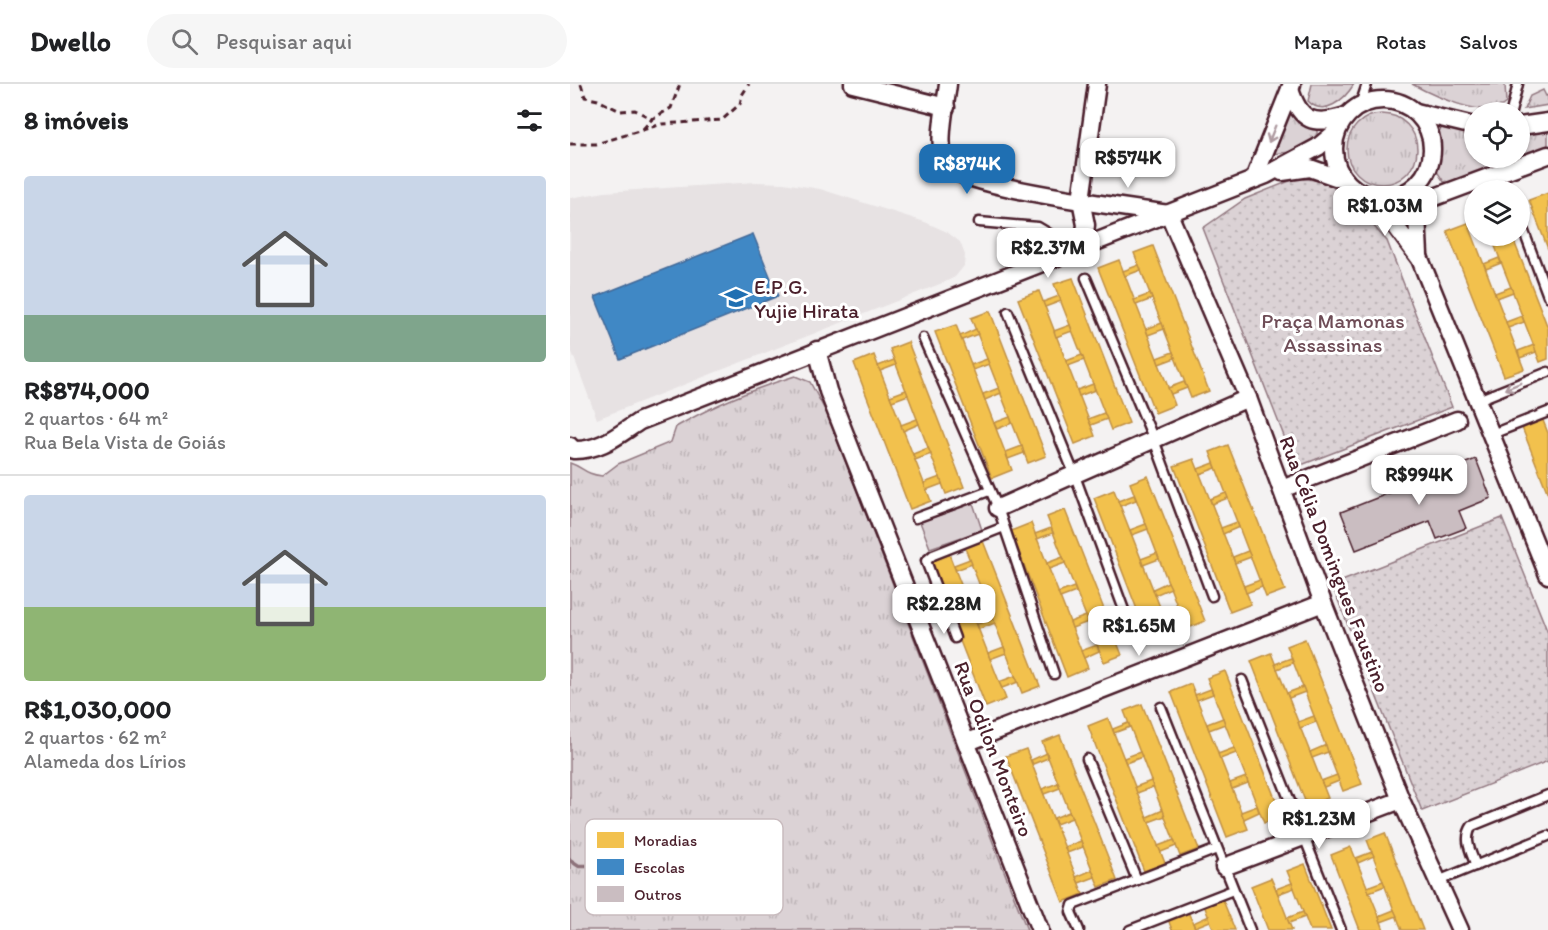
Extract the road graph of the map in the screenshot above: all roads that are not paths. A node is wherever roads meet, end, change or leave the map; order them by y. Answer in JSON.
{"nodes":[{"id":1,"x":853,"y":84,"type":"edge"},
{"id":2,"x":948,"y":84,"type":"edge"},
{"id":3,"x":1097,"y":84,"type":"edge"},
{"id":4,"x":1366,"y":84,"type":"edge"},
{"id":5,"x":1518,"y":84,"type":"edge"},
{"id":6,"x":1291,"y":87,"type":"edge"},
{"id":7,"x":1514,"y":102,"type":"edge"},
{"id":8,"x":1360,"y":105,"type":"junction"},
{"id":9,"x":946,"y":106,"type":"junction"},
{"id":10,"x":1416,"y":112,"type":"junction"},
{"id":11,"x":1346,"y":116,"type":"junction"},
{"id":12,"x":1548,"y":122,"type":"edge"},
{"id":13,"x":1464,"y":124,"type":"edge"},
{"id":14,"x":1530,"y":125,"type":"edge"},
{"id":15,"x":1336,"y":132,"type":"junction"},
{"id":16,"x":1548,"y":155,"type":"edge"},
{"id":17,"x":1260,"y":177,"type":"junction"},
{"id":18,"x":1344,"y":180,"type":"junction"},
{"id":19,"x":1416,"y":185,"type":"junction"},
{"id":20,"x":1374,"y":197,"type":"junction"},
{"id":21,"x":1393,"y":198,"type":"junction"},
{"id":22,"x":1081,"y":200,"type":"junction"},
{"id":23,"x":1416,"y":204,"type":"junction"},
{"id":24,"x":1169,"y":214,"type":"junction"},
{"id":25,"x":979,"y":222,"type":"dead end"},
{"id":26,"x":1529,"y":246,"type":"edge"},
{"id":27,"x":1068,"y":253,"type":"junction"},
{"id":28,"x":1420,"y":259,"type":"junction"},
{"id":29,"x":1086,"y":278,"type":"dead end"},
{"id":30,"x":1548,"y":296,"type":"edge"},
{"id":31,"x":1008,"y":312,"type":"dead end"},
{"id":32,"x":923,"y":338,"type":"dead end"},
{"id":33,"x":818,"y":350,"type":"junction"},
{"id":34,"x":1548,"y":372,"type":"edge"},
{"id":35,"x":1248,"y":398,"type":"junction"},
{"id":36,"x":1478,"y":400,"type":"junction"},
{"id":37,"x":1548,"y":412,"type":"edge"},
{"id":38,"x":1457,"y":420,"type":"dead end"},
{"id":39,"x":1492,"y":434,"type":"junction"},
{"id":40,"x":1154,"y":440,"type":"junction"},
{"id":41,"x":570,"y":446,"type":"edge"},
{"id":42,"x":1075,"y":476,"type":"junction"},
{"id":43,"x":1281,"y":489,"type":"junction"},
{"id":44,"x":989,"y":491,"type":"junction"},
{"id":45,"x":998,"y":508,"type":"junction"},
{"id":46,"x":916,"y":518,"type":"dead end"},
{"id":47,"x":1004,"y":527,"type":"junction"},
{"id":48,"x":1548,"y":575,"type":"edge"},
{"id":49,"x":1212,"y":596,"type":"dead end"},
{"id":50,"x":1323,"y":603,"type":"junction"},
{"id":51,"x":1132,"y":632,"type":"dead end"},
{"id":52,"x":955,"y":638,"type":"dead end"},
{"id":53,"x":1054,"y":674,"type":"dead end"},
{"id":54,"x":1242,"y":680,"type":"dead end"},
{"id":55,"x":1161,"y":707,"type":"dead end"},
{"id":56,"x":968,"y":742,"type":"junction"},
{"id":57,"x":1087,"y":759,"type":"dead end"},
{"id":58,"x":1548,"y":795,"type":"edge"},
{"id":59,"x":1401,"y":800,"type":"junction"},
{"id":60,"x":1304,"y":837,"type":"junction"},
{"id":61,"x":1548,"y":837,"type":"edge"},
{"id":62,"x":1217,"y":849,"type":"junction"},
{"id":63,"x":1476,"y":866,"type":"junction"},
{"id":64,"x":1224,"y":867,"type":"junction"},
{"id":65,"x":1137,"y":880,"type":"junction"},
{"id":66,"x":1438,"y":881,"type":"junction"},
{"id":67,"x":1233,"y":890,"type":"junction"},
{"id":68,"x":1146,"y":927,"type":"edge"},
{"id":69,"x":1040,"y":930,"type":"edge"},
{"id":70,"x":1079,"y":930,"type":"edge"},
{"id":71,"x":1130,"y":930,"type":"edge"},
{"id":72,"x":1250,"y":930,"type":"edge"},
{"id":73,"x":1341,"y":930,"type":"edge"},
{"id":74,"x":1460,"y":930,"type":"edge"}],
"edges":[{"from":1,"to":9,"type":"street"},
{"from":2,"to":9,"type":"street"},
{"from":3,"to":22,"type":"street"},
{"from":4,"to":8,"type":"lane"},
{"from":5,"to":7,"type":"lane"},
{"from":6,"to":11,"type":"street"},
{"from":6,"to":17,"type":"street","one_way":true},
{"from":8,"to":10,"type":"street"},
{"from":8,"to":11,"type":"street"},
{"from":9,"to":22,"type":"street"},
{"from":10,"to":13,"type":"street"},
{"from":10,"to":19,"type":"street"},
{"from":11,"to":15,"type":"street"},
{"from":12,"to":14,"type":"street"},
{"from":15,"to":17,"type":"street"},
{"from":15,"to":18,"type":"street"},
{"from":16,"to":23,"type":"street"},
{"from":17,"to":18,"type":"street"},
{"from":17,"to":24,"type":"street"},
{"from":18,"to":20,"type":"street"},
{"from":19,"to":21,"type":"street"},
{"from":19,"to":23,"type":"street"},
{"from":20,"to":21,"type":"street"},
{"from":20,"to":28,"type":"street"},
{"from":21,"to":23,"type":"street"},
{"from":22,"to":24,"type":"street"},
{"from":22,"to":27,"type":"street"},
{"from":23,"to":28,"type":"street"},
{"from":24,"to":27,"type":"street"},
{"from":24,"to":35,"type":"street","name":"Rua Célia Domingues Faustino"},
{"from":25,"to":27,"type":"lane"},
{"from":26,"to":30,"type":"lane"},
{"from":27,"to":33,"type":"street"},
{"from":28,"to":36,"type":"street"},
{"from":29,"to":40,"type":"lane"},
{"from":31,"to":42,"type":"lane"},
{"from":32,"to":44,"type":"lane"},
{"from":33,"to":41,"type":"street"},
{"from":33,"to":56,"type":"street","name":"Rua Odilon Monteiro"},
{"from":34,"to":36,"type":"lane","one_way":true},
{"from":35,"to":40,"type":"street"},
{"from":35,"to":43,"type":"street","name":"Rua Célia Domingues Faustino"},
{"from":36,"to":39,"type":"street"},
{"from":37,"to":39,"type":"lane"},
{"from":38,"to":43,"type":"street"},
{"from":39,"to":48,"type":"street"},
{"from":40,"to":42,"type":"street"},
{"from":40,"to":49,"type":"lane"},
{"from":42,"to":45,"type":"street"},
{"from":42,"to":51,"type":"lane"},
{"from":43,"to":50,"type":"street","name":"Rua Célia Domingues Faustino"},
{"from":44,"to":45,"type":"lane"},
{"from":44,"to":46,"type":"lane"},
{"from":45,"to":47,"type":"lane"},
{"from":47,"to":52,"type":"lane"},
{"from":47,"to":53,"type":"lane"},
{"from":50,"to":56,"type":"street"},
{"from":50,"to":59,"type":"street","name":"Rua Célia Domingues Faustino"},
{"from":54,"to":60,"type":"lane"},
{"from":55,"to":62,"type":"lane"},
{"from":56,"to":69,"type":"street","name":"Rua Odilon Monteiro"},
{"from":57,"to":65,"type":"lane"},
{"from":58,"to":63,"type":"lane"},
{"from":59,"to":60,"type":"street"},
{"from":59,"to":66,"type":"street","name":"Rua Célia Domingues Faustino"},
{"from":60,"to":64,"type":"street"},
{"from":60,"to":73,"type":"lane"},
{"from":61,"to":63,"type":"lane"},
{"from":62,"to":64,"type":"lane"},
{"from":62,"to":65,"type":"lane"},
{"from":63,"to":66,"type":"lane"},
{"from":64,"to":67,"type":"lane"},
{"from":65,"to":70,"type":"lane"},
{"from":66,"to":74,"type":"street","name":"Rua Célia Domingues Faustino"},
{"from":67,"to":68,"type":"lane"},
{"from":67,"to":72,"type":"lane"},
{"from":68,"to":71,"type":"lane"}]}
